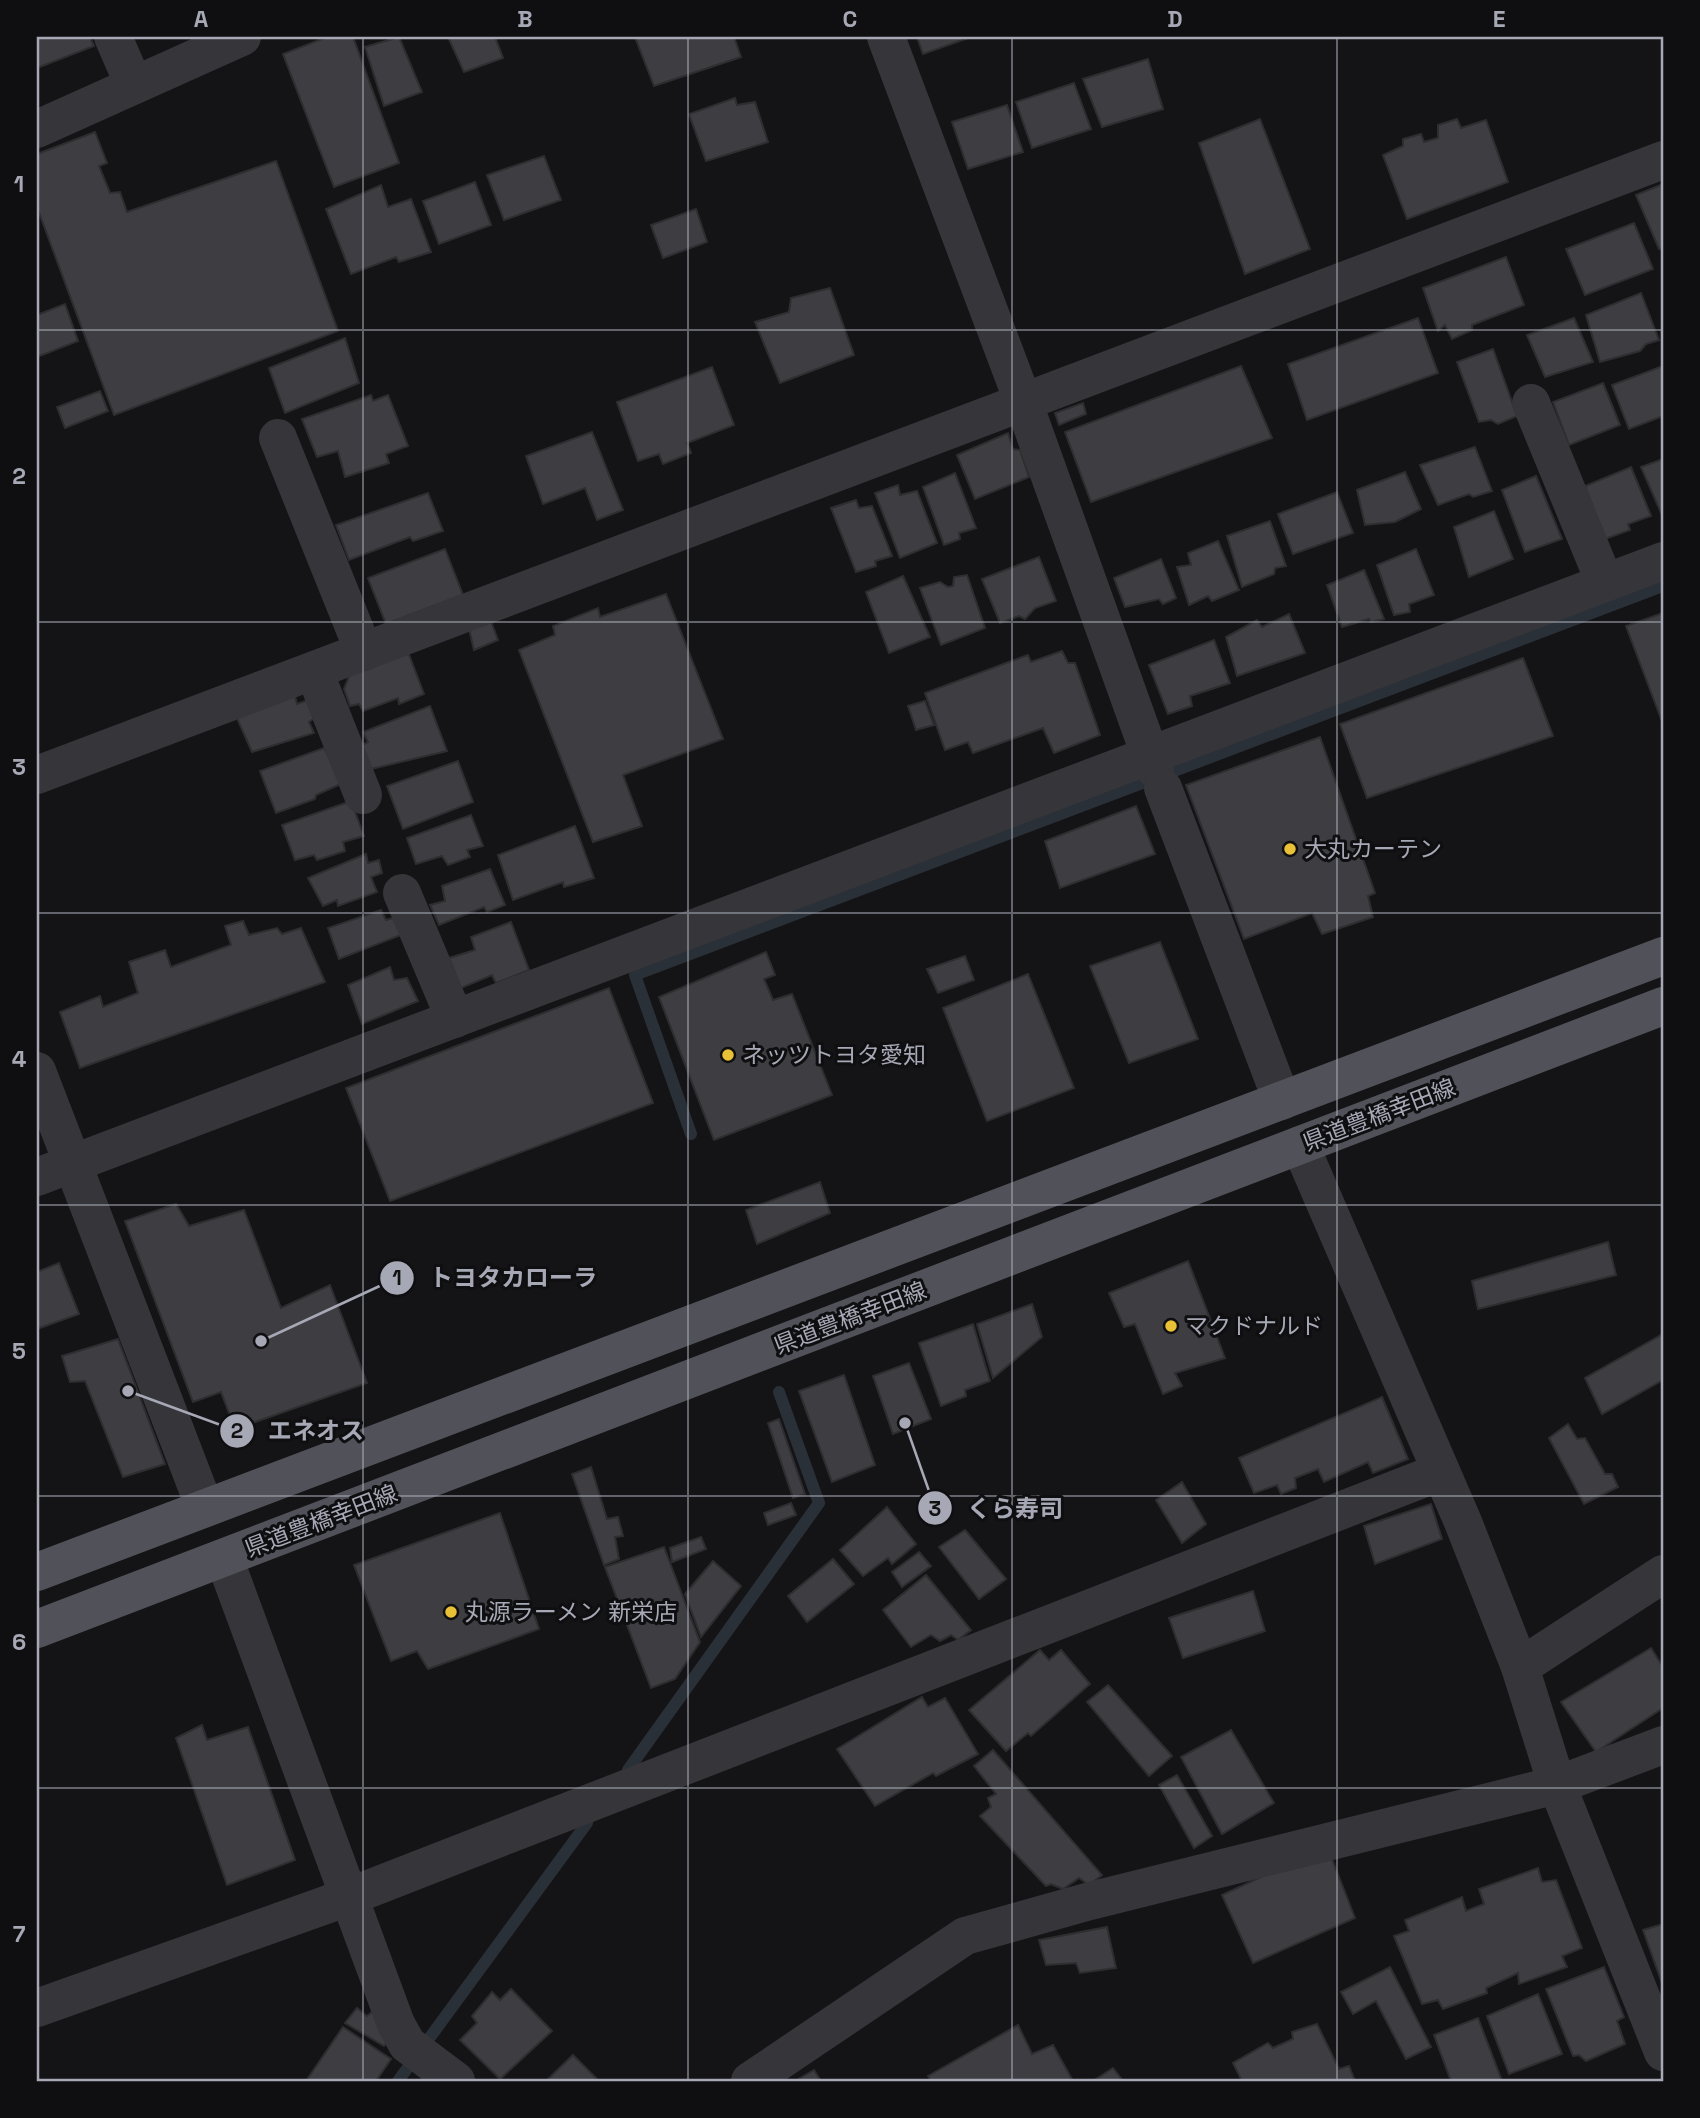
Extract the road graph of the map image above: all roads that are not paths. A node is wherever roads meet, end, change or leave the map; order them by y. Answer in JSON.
{"nodes":[{"id":1,"x":113,"y":37,"type":"edge"},
{"id":2,"x":242,"y":37,"type":"edge"},
{"id":3,"x":886,"y":37,"type":"edge"},
{"id":4,"x":134,"y":85,"type":"junction"},
{"id":5,"x":37,"y":129,"type":"edge"},
{"id":6,"x":1663,"y":160,"type":"edge"},
{"id":7,"x":1531,"y":402,"type":"dead end"},
{"id":8,"x":1024,"y":404,"type":"junction"},
{"id":9,"x":278,"y":438,"type":"dead end"},
{"id":10,"x":1663,"y":561,"type":"edge"},
{"id":11,"x":1605,"y":583,"type":"junction"},
{"id":12,"x":364,"y":652,"type":"junction"},
{"id":13,"x":314,"y":671,"type":"junction"},
{"id":14,"x":1156,"y":771,"type":"junction"},
{"id":15,"x":37,"y":775,"type":"edge"},
{"id":16,"x":363,"y":795,"type":"dead end"},
{"id":17,"x":402,"y":893,"type":"dead end"},
{"id":18,"x":1663,"y":956,"type":"edge"},
{"id":19,"x":1663,"y":1006,"type":"edge"},
{"id":20,"x":455,"y":1019,"type":"junction"},
{"id":21,"x":37,"y":1071,"type":"edge"},
{"id":22,"x":1282,"y":1101,"type":"junction"},
{"id":23,"x":1300,"y":1145,"type":"junction"},
{"id":24,"x":73,"y":1163,"type":"junction"},
{"id":25,"x":37,"y":1177,"type":"edge"},
{"id":26,"x":1440,"y":1472,"type":"junction"},
{"id":27,"x":205,"y":1508,"type":"junction"},
{"id":28,"x":224,"y":1558,"type":"junction"},
{"id":29,"x":37,"y":1572,"type":"edge"},
{"id":30,"x":1663,"y":1574,"type":"edge"},
{"id":31,"x":37,"y":1629,"type":"edge"},
{"id":32,"x":1520,"y":1667,"type":"junction"},
{"id":33,"x":1663,"y":1745,"type":"edge"},
{"id":34,"x":1557,"y":1785,"type":"junction"},
{"id":35,"x":348,"y":1897,"type":"junction"},
{"id":36,"x":37,"y":2008,"type":"edge"},
{"id":37,"x":1663,"y":2052,"type":"edge"},
{"id":38,"x":456,"y":2081,"type":"edge"},
{"id":39,"x":750,"y":2081,"type":"edge"}],
"edges":[{"from":1,"to":4,"type":"street"},
{"from":2,"to":4,"type":"street"},
{"from":3,"to":8,"type":"street"},
{"from":4,"to":5,"type":"street"},
{"from":6,"to":8,"type":"street"},
{"from":7,"to":11,"type":"street"},
{"from":8,"to":12,"type":"street"},
{"from":8,"to":14,"type":"street"},
{"from":9,"to":12,"type":"street"},
{"from":10,"to":11,"type":"street"},
{"from":11,"to":14,"type":"street"},
{"from":12,"to":13,"type":"street"},
{"from":13,"to":15,"type":"street"},
{"from":13,"to":16,"type":"street"},
{"from":14,"to":20,"type":"street"},
{"from":14,"to":22,"type":"street"},
{"from":17,"to":20,"type":"street"},
{"from":18,"to":22,"type":"main road","name":"県道豊橋幸田線"},
{"from":19,"to":23,"type":"main road","name":"県道豊橋幸田線"},
{"from":20,"to":24,"type":"street"},
{"from":21,"to":24,"type":"street"},
{"from":22,"to":27,"type":"main road","name":"県道豊橋幸田線"},
{"from":23,"to":26,"type":"street"},
{"from":23,"to":28,"type":"main road","name":"県道豊橋幸田線"},
{"from":24,"to":25,"type":"street"},
{"from":24,"to":27,"type":"street"},
{"from":26,"to":32,"type":"street"},
{"from":26,"to":35,"type":"street"},
{"from":27,"to":29,"type":"main road","name":"県道豊橋幸田線"},
{"from":28,"to":31,"type":"main road","name":"県道豊橋幸田線"},
{"from":28,"to":35,"type":"street"},
{"from":30,"to":32,"type":"street"},
{"from":32,"to":34,"type":"street"},
{"from":33,"to":34,"type":"street"},
{"from":34,"to":37,"type":"street"},
{"from":34,"to":39,"type":"street"},
{"from":35,"to":36,"type":"street"},
{"from":35,"to":38,"type":"street"}]}
